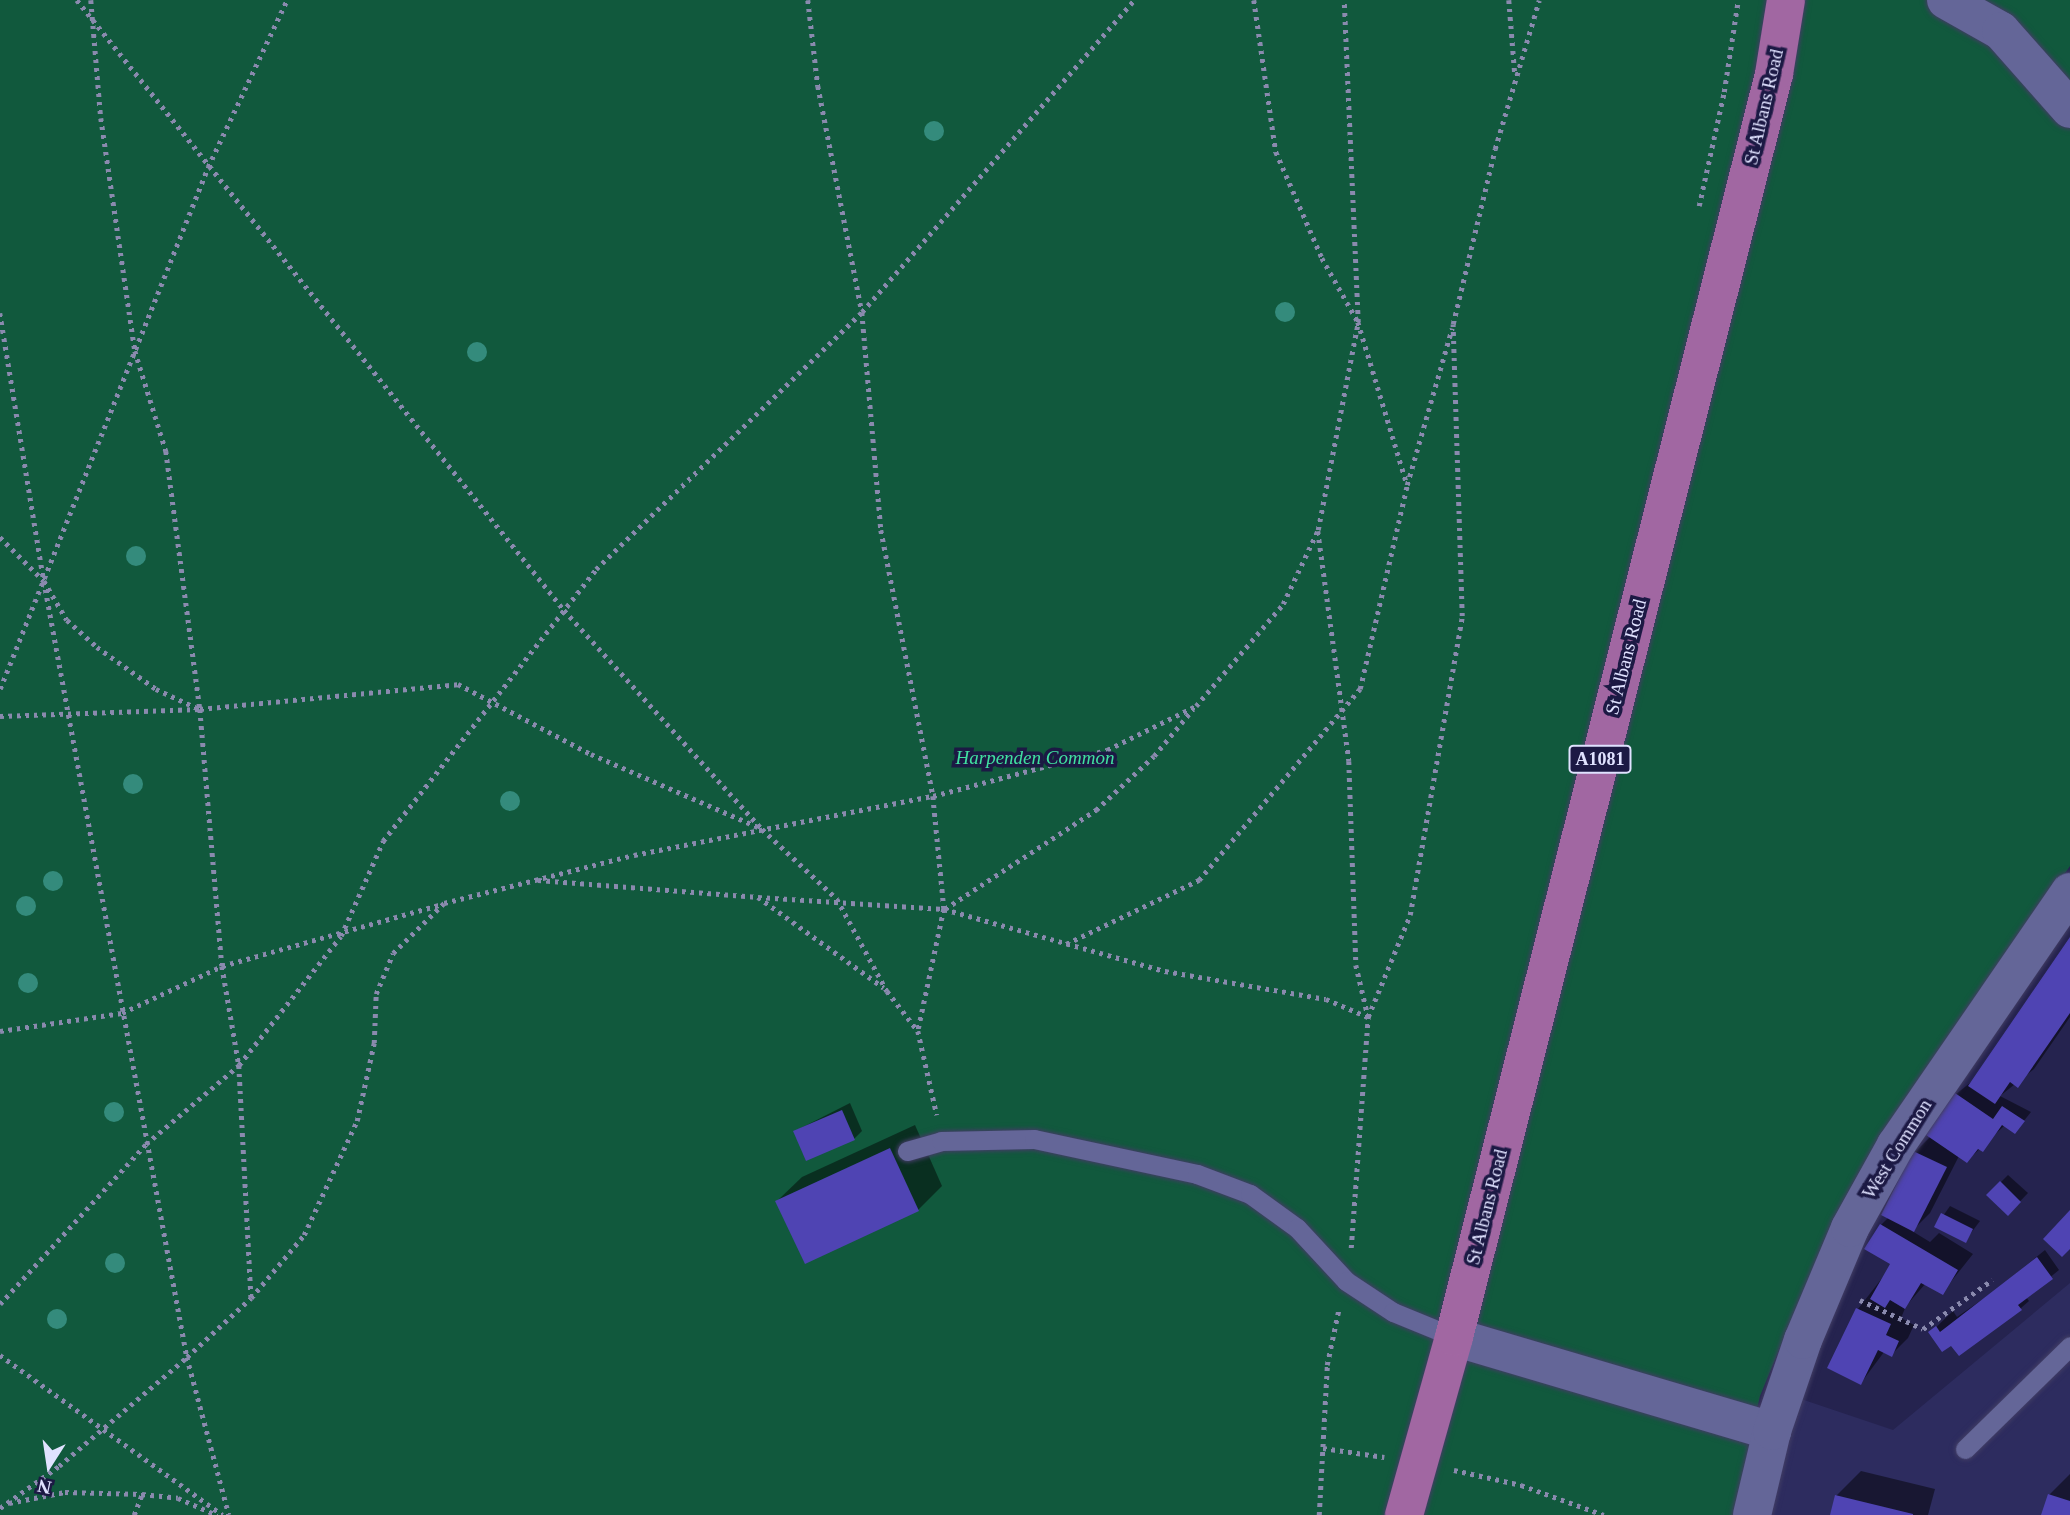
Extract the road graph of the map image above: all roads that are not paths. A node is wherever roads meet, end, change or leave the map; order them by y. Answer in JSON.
{"nodes":[{"id":1,"x":1786,"y":0,"type":"edge"},
{"id":2,"x":1946,"y":0,"type":"edge"},
{"id":3,"x":2057,"y":70,"type":"edge"},
{"id":4,"x":2070,"y":109,"type":"edge"},
{"id":5,"x":2070,"y":892,"type":"edge"},
{"id":6,"x":907,"y":1151,"type":"dead end"},
{"id":7,"x":1454,"y":1337,"type":"junction"},
{"id":8,"x":2070,"y":1346,"type":"edge"},
{"id":9,"x":1772,"y":1432,"type":"junction"},
{"id":10,"x":1965,"y":1449,"type":"dead end"},
{"id":11,"x":1404,"y":1515,"type":"edge"},
{"id":12,"x":1752,"y":1515,"type":"edge"}],
"edges":[{"from":1,"to":7,"type":"main road","name":"St Albans Road","number":"A1081"},
{"from":2,"to":3,"type":"street"},
{"from":3,"to":4,"type":"street"},
{"from":5,"to":9,"type":"street","name":"West Common"},
{"from":6,"to":7,"type":"lane"},
{"from":7,"to":9,"type":"street"},
{"from":7,"to":11,"type":"main road","name":"St Albans Road","number":"A1081"},
{"from":8,"to":10,"type":"lane"},
{"from":9,"to":12,"type":"street","name":"West Common"}]}
